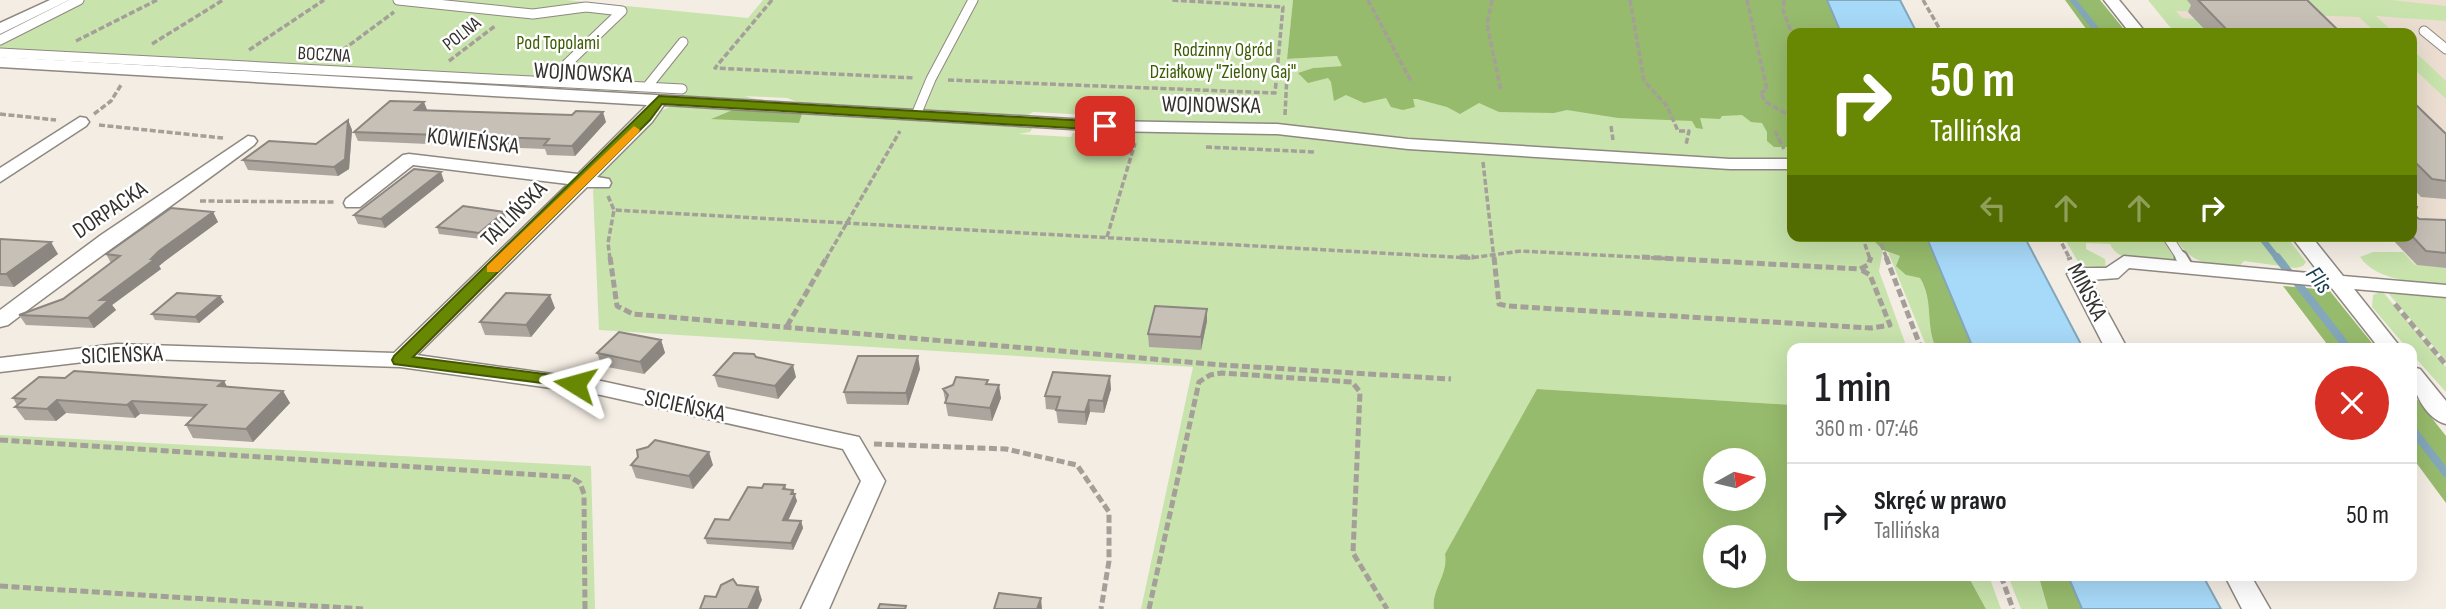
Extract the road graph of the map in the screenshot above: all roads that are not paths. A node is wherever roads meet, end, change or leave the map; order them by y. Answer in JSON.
{"nodes":[{"id":1,"x":62,"y":0,"type":"edge"},
{"id":2,"x":79,"y":0,"type":"edge"},
{"id":3,"x":398,"y":0,"type":"edge"},
{"id":4,"x":973,"y":0,"type":"edge"},
{"id":5,"x":2111,"y":0,"type":"edge"},
{"id":6,"x":409,"y":1,"type":"edge"},
{"id":7,"x":2134,"y":28,"type":"edge"},
{"id":8,"x":0,"y":29,"type":"edge"},
{"id":9,"x":2424,"y":31,"type":"dead end"},
{"id":10,"x":0,"y":40,"type":"edge"},
{"id":11,"x":682,"y":42,"type":"dead end"},
{"id":12,"x":2446,"y":50,"type":"edge"},
{"id":13,"x":0,"y":53,"type":"edge"},
{"id":14,"x":0,"y":62,"type":"edge"},
{"id":15,"x":123,"y":65,"type":"junction"},
{"id":16,"x":548,"y":82,"type":"junction"},
{"id":17,"x":665,"y":94,"type":"junction"},
{"id":18,"x":80,"y":122,"type":"road end"},
{"id":19,"x":912,"y":124,"type":"junction"},
{"id":20,"x":248,"y":141,"type":"road end"},
{"id":21,"x":1787,"y":157,"type":"edge"},
{"id":22,"x":0,"y":176,"type":"edge"},
{"id":23,"x":593,"y":181,"type":"junction"},
{"id":24,"x":353,"y":203,"type":"road end"},
{"id":25,"x":2171,"y":242,"type":"edge"},
{"id":26,"x":2306,"y":242,"type":"edge"},
{"id":27,"x":2187,"y":267,"type":"junction"},
{"id":28,"x":2335,"y":279,"type":"junction"},
{"id":29,"x":2446,"y":291,"type":"edge"},
{"id":30,"x":0,"y":320,"type":"edge"},
{"id":31,"x":2113,"y":343,"type":"edge"},
{"id":32,"x":2386,"y":343,"type":"edge"},
{"id":33,"x":400,"y":360,"type":"junction"},
{"id":34,"x":0,"y":365,"type":"edge"},
{"id":35,"x":2417,"y":379,"type":"edge"},
{"id":36,"x":2442,"y":406,"type":"edge"},
{"id":37,"x":2241,"y":581,"type":"edge"},
{"id":38,"x":815,"y":609,"type":"edge"},
{"id":39,"x":2256,"y":609,"type":"edge"}],
"edges":[{"from":1,"to":8,"type":"street"},
{"from":2,"to":10,"type":"lane"},
{"from":3,"to":6,"type":"lane"},
{"from":4,"to":19,"type":"lane"},
{"from":5,"to":7,"type":"street"},
{"from":6,"to":16,"type":"lane"},
{"from":9,"to":12,"type":"lane"},
{"from":11,"to":17,"type":"lane"},
{"from":13,"to":15,"type":"lane","name":"BOCZNA"},
{"from":14,"to":15,"type":"street","name":"WOJNOWSKA"},
{"from":15,"to":16,"type":"lane","name":"BOCZNA"},
{"from":15,"to":17,"type":"street","name":"WOJNOWSKA"},
{"from":16,"to":17,"type":"lane","name":"BOCZNA"},
{"from":17,"to":19,"type":"street","name":"WOJNOWSKA"},
{"from":17,"to":23,"type":"street","name":"TALLIŃSKA"},
{"from":18,"to":22,"type":"street"},
{"from":19,"to":21,"type":"street","name":"WOJNOWSKA"},
{"from":20,"to":30,"type":"street","name":"DORPACKA"},
{"from":23,"to":24,"type":"street","name":"KOWIEŃSKA"},
{"from":23,"to":33,"type":"street","name":"TALLIŃSKA"},
{"from":25,"to":27,"type":"lane"},
{"from":26,"to":28,"type":"street"},
{"from":27,"to":28,"type":"street"},
{"from":27,"to":31,"type":"street","name":"MIŃSKA"},
{"from":28,"to":29,"type":"street"},
{"from":28,"to":32,"type":"street"},
{"from":33,"to":34,"type":"street","name":"SICIEŃSKA"},
{"from":33,"to":38,"type":"street","name":"SICIEŃSKA"},
{"from":35,"to":36,"type":"street"},
{"from":37,"to":39,"type":"street"}]}
